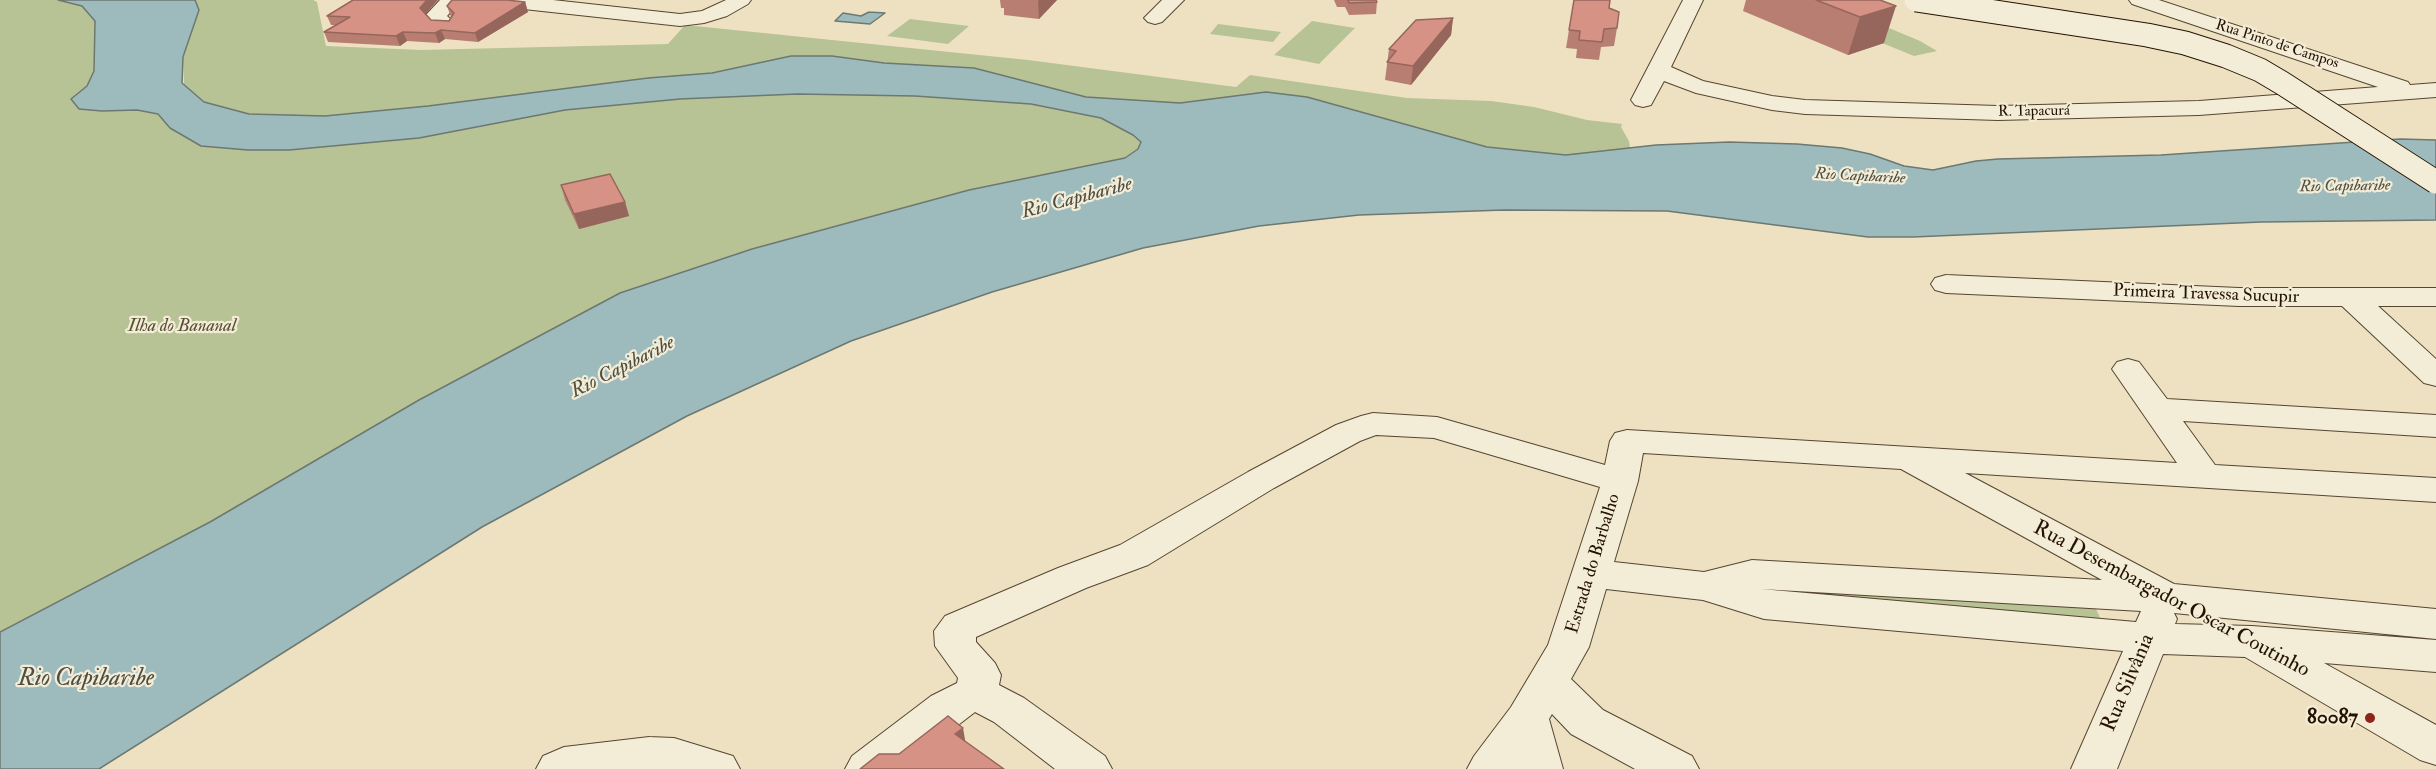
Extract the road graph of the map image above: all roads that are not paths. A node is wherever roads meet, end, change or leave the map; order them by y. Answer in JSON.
{"nodes":[{"id":1,"x":451,"y":0,"type":"edge"},
{"id":2,"x":496,"y":0,"type":"edge"},
{"id":3,"x":741,"y":0,"type":"edge"},
{"id":4,"x":1174,"y":0,"type":"edge"},
{"id":5,"x":1693,"y":0,"type":"edge"},
{"id":6,"x":1916,"y":0,"type":"edge"},
{"id":7,"x":1961,"y":0,"type":"edge"},
{"id":8,"x":2139,"y":0,"type":"edge"},
{"id":9,"x":1155,"y":18,"type":"dead end"},
{"id":10,"x":444,"y":23,"type":"edge"},
{"id":11,"x":1659,"y":70,"type":"junction"},
{"id":12,"x":2425,"y":91,"type":"edge"},
{"id":13,"x":1643,"y":100,"type":"dead end"},
{"id":14,"x":2436,"y":163,"type":"edge"},
{"id":15,"x":2436,"y":182,"type":"edge"},
{"id":16,"x":1946,"y":284,"type":"dead end"},
{"id":17,"x":2436,"y":297,"type":"edge"},
{"id":18,"x":2351,"y":298,"type":"junction"},
{"id":19,"x":2128,"y":369,"type":"dead end"},
{"id":20,"x":2436,"y":376,"type":"edge"},
{"id":21,"x":2157,"y":409,"type":"junction"},
{"id":22,"x":2436,"y":426,"type":"edge"},
{"id":23,"x":1905,"y":456,"type":"junction"},
{"id":24,"x":2204,"y":475,"type":"junction"},
{"id":25,"x":1620,"y":481,"type":"junction"},
{"id":26,"x":2436,"y":490,"type":"edge"},
{"id":27,"x":1592,"y":573,"type":"junction"},
{"id":28,"x":1704,"y":586,"type":"junction"},
{"id":29,"x":2168,"y":598,"type":"junction"},
{"id":30,"x":2436,"y":624,"type":"edge"},
{"id":31,"x":2147,"y":638,"type":"junction"},
{"id":32,"x":2252,"y":642,"type":"junction"},
{"id":33,"x":2436,"y":656,"type":"edge"},
{"id":34,"x":1549,"y":683,"type":"junction"},
{"id":35,"x":975,"y":694,"type":"junction"},
{"id":36,"x":1527,"y":719,"type":"junction"},
{"id":37,"x":2436,"y":747,"type":"edge"},
{"id":38,"x":559,"y":769,"type":"edge"},
{"id":39,"x":717,"y":769,"type":"edge"},
{"id":40,"x":868,"y":769,"type":"edge"},
{"id":41,"x":1089,"y":769,"type":"edge"},
{"id":42,"x":1490,"y":769,"type":"edge"},
{"id":43,"x":1540,"y":769,"type":"edge"},
{"id":44,"x":1676,"y":769,"type":"edge"},
{"id":45,"x":2094,"y":769,"type":"edge"}],
"edges":[{"from":1,"to":10,"type":"street"},
{"from":2,"to":3,"type":"street"},
{"from":4,"to":9,"type":"street"},
{"from":5,"to":11,"type":"street"},
{"from":6,"to":15,"type":"street","bridge":true},
{"from":7,"to":14,"type":"street"},
{"from":8,"to":12,"type":"street","name":"Rua Pinto de Campos"},
{"from":11,"to":12,"type":"street","name":"R. Tapacurá"},
{"from":11,"to":13,"type":"street"},
{"from":16,"to":18,"type":"street","name":"Primeira Travessa Sucupir"},
{"from":17,"to":18,"type":"street","name":"Primeira Travessa Sucupir"},
{"from":18,"to":20,"type":"street"},
{"from":19,"to":21,"type":"street"},
{"from":21,"to":22,"type":"street"},
{"from":21,"to":24,"type":"street"},
{"from":23,"to":24,"type":"street"},
{"from":23,"to":25,"type":"street","name":"Estrada do Barbalho"},
{"from":23,"to":29,"type":"street","name":"Rua Desembargador Oscar Coutinho"},
{"from":24,"to":26,"type":"street"},
{"from":25,"to":27,"type":"street","name":"Estrada do Barbalho"},
{"from":25,"to":35,"type":"street"},
{"from":27,"to":28,"type":"street"},
{"from":27,"to":34,"type":"street","name":"Estrada do Barbalho"},
{"from":28,"to":29,"type":"street"},
{"from":28,"to":31,"type":"street"},
{"from":29,"to":30,"type":"street"},
{"from":29,"to":31,"type":"street","name":"Rua Silvânia"},
{"from":29,"to":32,"type":"street","name":"Rua Desembargador Oscar Coutinho"},
{"from":31,"to":32,"type":"street"},
{"from":31,"to":45,"type":"street","name":"Rua Silvânia"},
{"from":32,"to":33,"type":"street"},
{"from":32,"to":37,"type":"street","name":"Rua Desembargador Oscar Coutinho"},
{"from":34,"to":36,"type":"street","name":"Estrada do Barbalho"},
{"from":34,"to":44,"type":"street"},
{"from":35,"to":40,"type":"street"},
{"from":35,"to":41,"type":"street"},
{"from":36,"to":42,"type":"street","name":"Estrada do Barbalho"},
{"from":36,"to":43,"type":"street"},
{"from":38,"to":39,"type":"street"}]}
